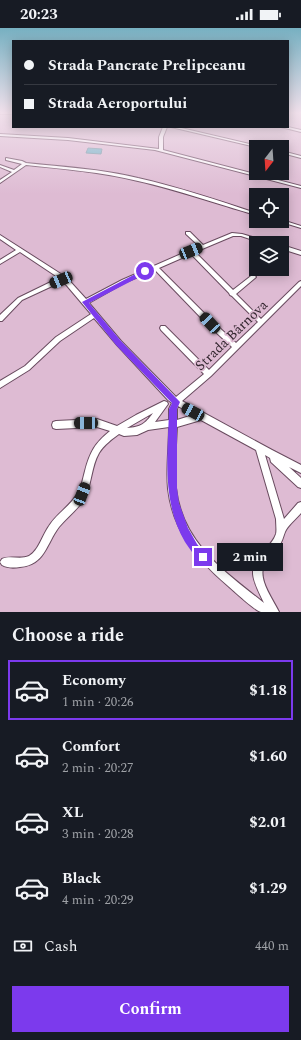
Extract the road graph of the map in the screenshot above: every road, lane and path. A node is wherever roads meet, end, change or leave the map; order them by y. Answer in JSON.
{"nodes":[{"id":1,"x":70,"y":139,"type":"edge"},
{"id":2,"x":161,"y":139,"type":"edge"},
{"id":3,"x":226,"y":139,"type":"edge"},
{"id":4,"x":249,"y":144,"type":"edge"},
{"id":5,"x":161,"y":150,"type":"junction"},
{"id":6,"x":289,"y":154,"type":"edge"},
{"id":7,"x":301,"y":157,"type":"edge"},
{"id":8,"x":7,"y":159,"type":"dead end"},
{"id":9,"x":25,"y":164,"type":"junction"},
{"id":10,"x":0,"y":166,"type":"edge"},
{"id":11,"x":14,"y":171,"type":"junction"},
{"id":12,"x":0,"y":182,"type":"edge"},
{"id":13,"x":301,"y":187,"type":"edge"},
{"id":14,"x":249,"y":212,"type":"edge"},
{"id":15,"x":289,"y":224,"type":"edge"},
{"id":16,"x":301,"y":227,"type":"edge"},
{"id":17,"x":188,"y":233,"type":"dead end"},
{"id":18,"x":0,"y":237,"type":"edge"},
{"id":19,"x":249,"y":238,"type":"edge"},
{"id":20,"x":203,"y":247,"type":"junction"},
{"id":21,"x":20,"y":250,"type":"junction"},
{"id":22,"x":289,"y":250,"type":"edge"},
{"id":23,"x":191,"y":251,"type":"junction"},
{"id":24,"x":301,"y":253,"type":"edge"},
{"id":25,"x":0,"y":262,"type":"edge"},
{"id":26,"x":155,"y":267,"type":"junction"},
{"id":27,"x":252,"y":277,"type":"dead end"},
{"id":28,"x":64,"y":278,"type":"junction"},
{"id":29,"x":301,"y":283,"type":"edge"},
{"id":30,"x":232,"y":294,"type":"junction"},
{"id":31,"x":85,"y":302,"type":"junction"},
{"id":32,"x":94,"y":314,"type":"junction"},
{"id":33,"x":0,"y":319,"type":"edge"},
{"id":34,"x":261,"y":322,"type":"junction"},
{"id":35,"x":163,"y":328,"type":"dead end"},
{"id":36,"x":236,"y":347,"type":"junction"},
{"id":37,"x":209,"y":374,"type":"junction"},
{"id":38,"x":0,"y":385,"type":"edge"},
{"id":39,"x":170,"y":401,"type":"junction"},
{"id":40,"x":202,"y":416,"type":"junction"},
{"id":41,"x":173,"y":424,"type":"junction"},
{"id":42,"x":56,"y":425,"type":"dead end"},
{"id":43,"x":148,"y":426,"type":"junction"},
{"id":44,"x":119,"y":431,"type":"junction"},
{"id":45,"x":259,"y":447,"type":"junction"},
{"id":46,"x":269,"y":453,"type":"junction"},
{"id":47,"x":301,"y":469,"type":"edge"},
{"id":48,"x":301,"y":484,"type":"edge"},
{"id":49,"x":301,"y":506,"type":"edge"},
{"id":50,"x":281,"y":529,"type":"junction"},
{"id":51,"x":5,"y":562,"type":"dead end"},
{"id":52,"x":267,"y":612,"type":"edge"},
{"id":53,"x":274,"y":612,"type":"edge"}],
"edges":[{"from":1,"to":5,"type":"street"},
{"from":2,"to":5,"type":"street"},
{"from":3,"to":4,"type":"street"},
{"from":5,"to":13,"type":"street"},
{"from":6,"to":7,"type":"street"},
{"from":8,"to":9,"type":"street"},
{"from":9,"to":11,"type":"street"},
{"from":9,"to":14,"type":"street"},
{"from":10,"to":11,"type":"street"},
{"from":11,"to":12,"type":"street"},
{"from":15,"to":16,"type":"street"},
{"from":17,"to":20,"type":"street"},
{"from":18,"to":21,"type":"street"},
{"from":19,"to":20,"type":"street"},
{"from":20,"to":23,"type":"street"},
{"from":21,"to":25,"type":"street"},
{"from":21,"to":28,"type":"street"},
{"from":22,"to":24,"type":"street"},
{"from":23,"to":26,"type":"street"},
{"from":23,"to":30,"type":"street"},
{"from":26,"to":31,"type":"street"},
{"from":26,"to":36,"type":"street"},
{"from":27,"to":30,"type":"street"},
{"from":28,"to":31,"type":"street"},
{"from":28,"to":33,"type":"street"},
{"from":29,"to":34,"type":"street","name":"Strada Bârnova"},
{"from":30,"to":34,"type":"street"},
{"from":31,"to":32,"type":"street"},
{"from":32,"to":38,"type":"street"},
{"from":32,"to":39,"type":"street"},
{"from":34,"to":36,"type":"street","name":"Strada Bârnova"},
{"from":35,"to":37,"type":"street"},
{"from":36,"to":37,"type":"street","name":"Strada Bârnova"},
{"from":37,"to":39,"type":"street","name":"Strada Bârnova"},
{"from":39,"to":40,"type":"street"},
{"from":39,"to":41,"type":"street"},
{"from":39,"to":43,"type":"street"},
{"from":39,"to":44,"type":"street"},
{"from":40,"to":41,"type":"street"},
{"from":40,"to":45,"type":"street"},
{"from":41,"to":43,"type":"street"},
{"from":41,"to":52,"type":"street"},
{"from":42,"to":44,"type":"street"},
{"from":43,"to":44,"type":"street"},
{"from":44,"to":51,"type":"street"},
{"from":45,"to":46,"type":"street"},
{"from":45,"to":50,"type":"street"},
{"from":46,"to":47,"type":"street"},
{"from":46,"to":48,"type":"street"},
{"from":49,"to":50,"type":"street"},
{"from":50,"to":53,"type":"street"}]}
